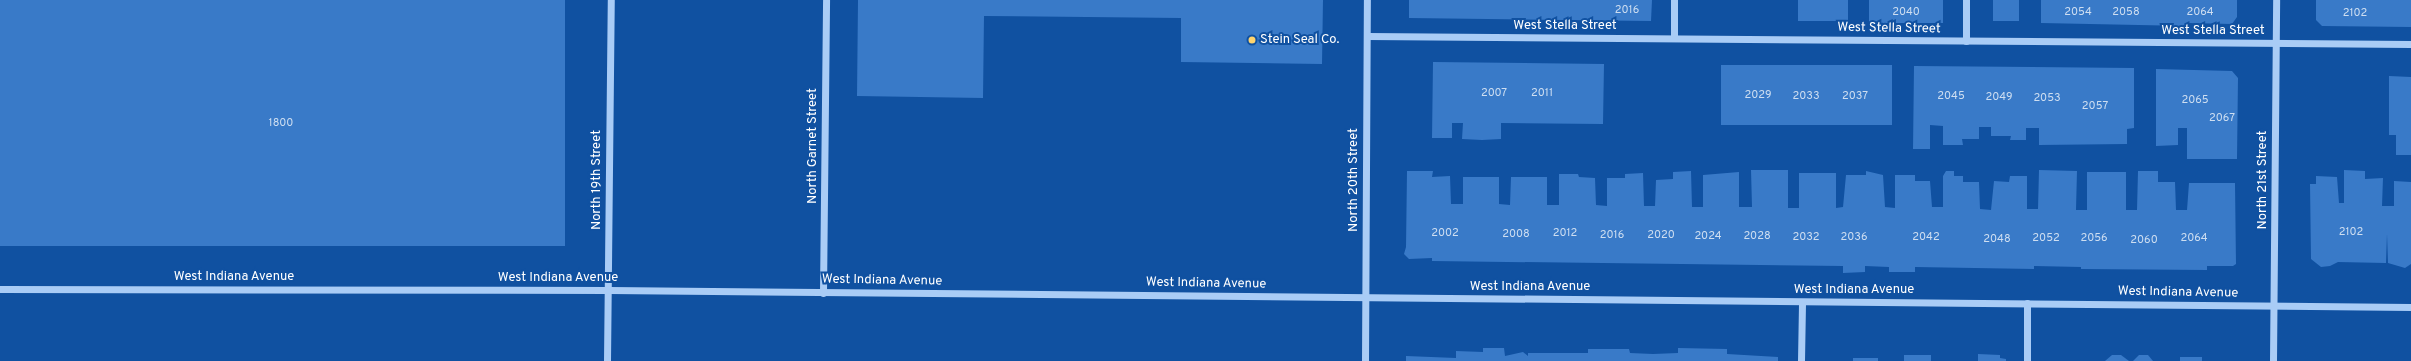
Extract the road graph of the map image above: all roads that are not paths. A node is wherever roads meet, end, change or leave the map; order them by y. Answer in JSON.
{"nodes":[{"id":1,"x":611,"y":0,"type":"edge"},
{"id":2,"x":826,"y":0,"type":"edge"},
{"id":3,"x":1367,"y":0,"type":"edge"},
{"id":4,"x":1674,"y":0,"type":"edge"},
{"id":5,"x":1966,"y":0,"type":"edge"},
{"id":6,"x":2276,"y":0,"type":"edge"},
{"id":7,"x":1367,"y":36,"type":"junction"},
{"id":8,"x":1674,"y":38,"type":"junction"},
{"id":9,"x":1966,"y":41,"type":"junction"},
{"id":10,"x":2275,"y":43,"type":"junction"},
{"id":11,"x":2411,"y":44,"type":"edge"},
{"id":12,"x":0,"y":289,"type":"edge"},
{"id":13,"x":609,"y":290,"type":"junction"},
{"id":14,"x":823,"y":293,"type":"junction"},
{"id":15,"x":1366,"y":298,"type":"junction"},
{"id":16,"x":1802,"y":302,"type":"junction"},
{"id":17,"x":2027,"y":303,"type":"junction"},
{"id":18,"x":2274,"y":306,"type":"junction"},
{"id":19,"x":2411,"y":307,"type":"edge"},
{"id":20,"x":607,"y":361,"type":"edge"},
{"id":21,"x":1365,"y":361,"type":"edge"},
{"id":22,"x":1801,"y":361,"type":"edge"},
{"id":23,"x":2027,"y":361,"type":"edge"},
{"id":24,"x":2274,"y":361,"type":"edge"}],
"edges":[{"from":1,"to":13,"type":"street","name":"North 19th Street"},
{"from":2,"to":14,"type":"street","name":"North Garnet Street"},
{"from":3,"to":7,"type":"street","name":"North 20th Street"},
{"from":4,"to":8,"type":"street"},
{"from":5,"to":9,"type":"street"},
{"from":6,"to":10,"type":"street","name":"North 21st Street"},
{"from":7,"to":8,"type":"street","name":"West Stella Street"},
{"from":7,"to":15,"type":"street","name":"North 20th Street"},
{"from":8,"to":9,"type":"street","name":"West Stella Street"},
{"from":9,"to":10,"type":"street","name":"West Stella Street"},
{"from":10,"to":11,"type":"street","name":"West Stella Street"},
{"from":10,"to":18,"type":"street","name":"North 21st Street"},
{"from":12,"to":13,"type":"street","name":"West Indiana Avenue"},
{"from":13,"to":14,"type":"street","name":"West Indiana Avenue"},
{"from":13,"to":20,"type":"street","name":"North 19th Street"},
{"from":14,"to":15,"type":"street","name":"West Indiana Avenue"},
{"from":15,"to":16,"type":"street","name":"West Indiana Avenue"},
{"from":15,"to":21,"type":"street","name":"North 20th Street"},
{"from":16,"to":17,"type":"street","name":"West Indiana Avenue"},
{"from":16,"to":22,"type":"street"},
{"from":17,"to":18,"type":"street","name":"West Indiana Avenue"},
{"from":17,"to":23,"type":"street"},
{"from":18,"to":19,"type":"street","name":"West Indiana Avenue"},
{"from":18,"to":24,"type":"street","name":"North 21st Street"}]}
